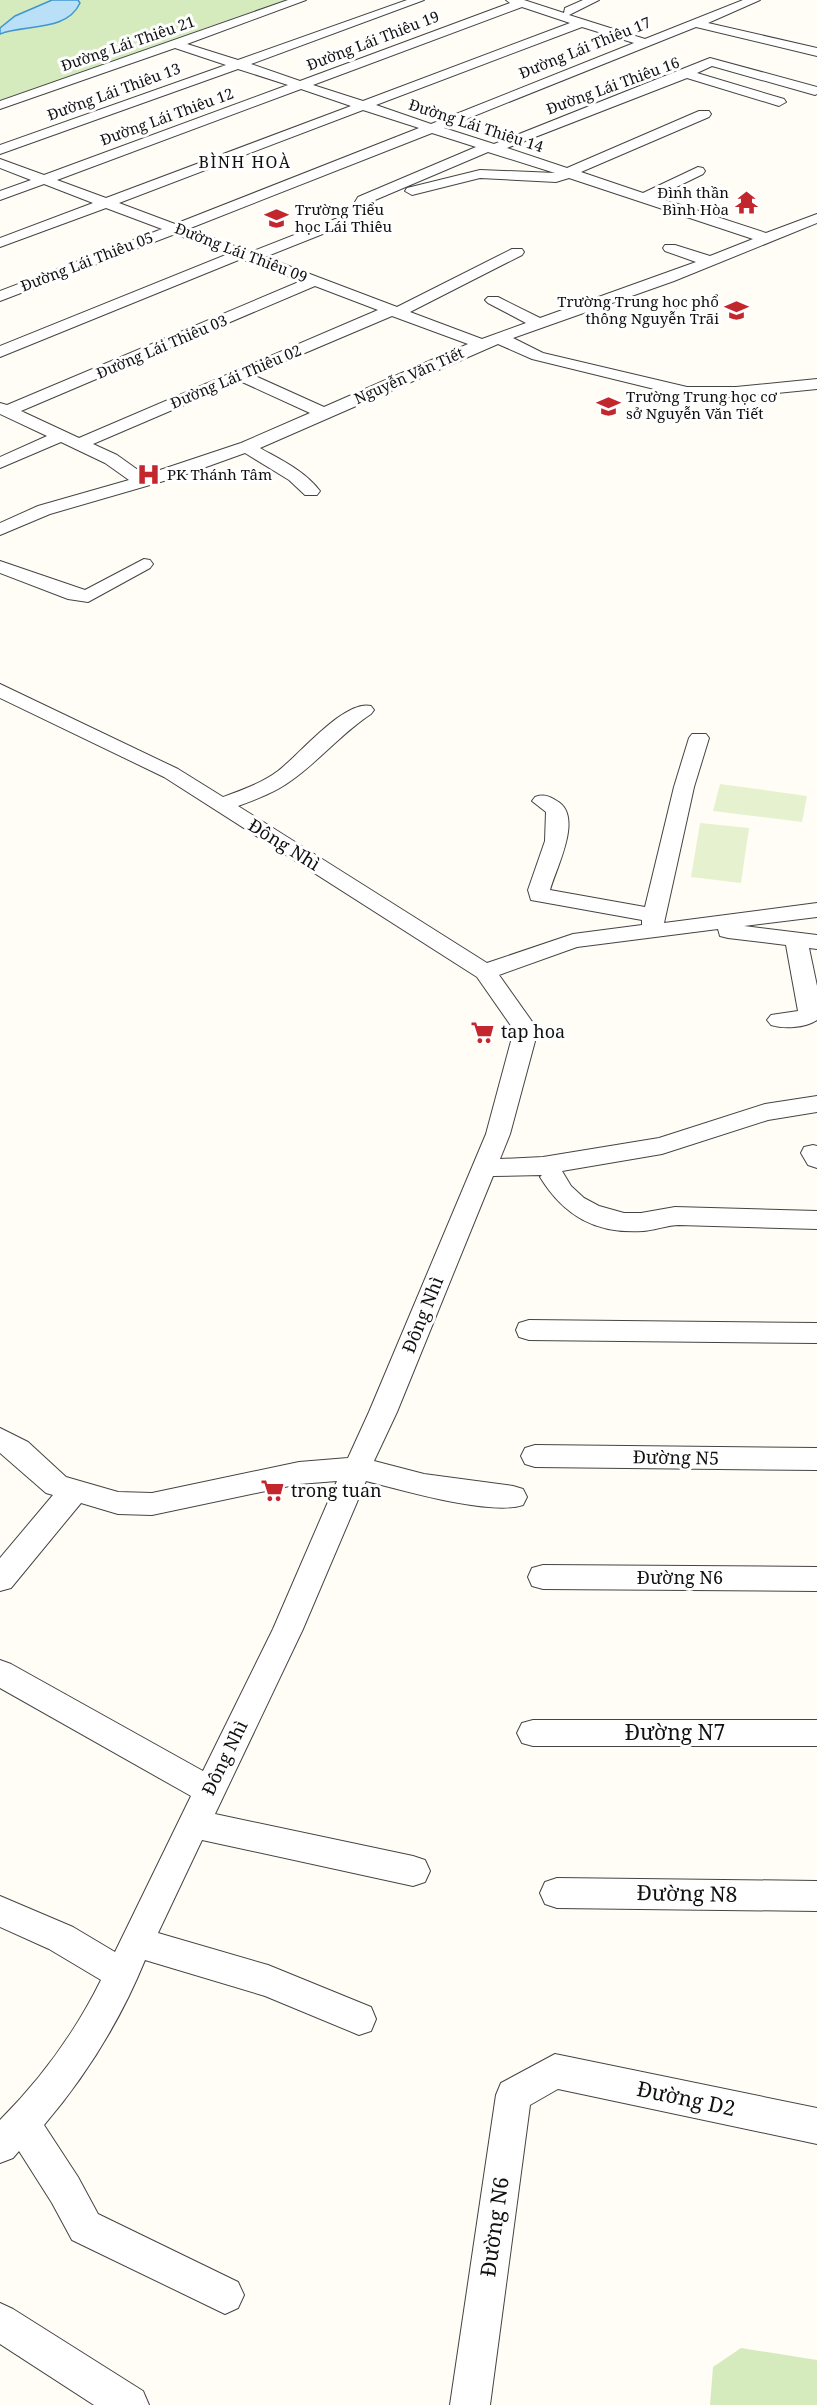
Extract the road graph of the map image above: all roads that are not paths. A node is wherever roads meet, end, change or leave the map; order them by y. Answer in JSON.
{"nodes":[{"id":1,"x":300,"y":0,"type":"edge"},
{"id":2,"x":417,"y":0,"type":"edge"},
{"id":3,"x":754,"y":0,"type":"edge"},
{"id":4,"x":517,"y":2,"type":"edge"},
{"id":5,"x":581,"y":23,"type":"junction"},
{"id":6,"x":694,"y":23,"type":"junction"},
{"id":7,"x":763,"y":40,"type":"junction"},
{"id":8,"x":642,"y":42,"type":"junction"},
{"id":9,"x":176,"y":44,"type":"junction"},
{"id":10,"x":744,"y":46,"type":"dead end"},
{"id":11,"x":817,"y":52,"type":"edge"},
{"id":12,"x":239,"y":65,"type":"junction"},
{"id":13,"x":686,"y":74,"type":"junction"},
{"id":14,"x":302,"y":86,"type":"junction"},
{"id":15,"x":814,"y":91,"type":"dead end"},
{"id":16,"x":779,"y":102,"type":"dead end"},
{"id":17,"x":0,"y":105,"type":"edge"},
{"id":18,"x":362,"y":106,"type":"junction"},
{"id":19,"x":704,"y":114,"type":"dead end"},
{"id":20,"x":429,"y":128,"type":"junction"},
{"id":21,"x":490,"y":148,"type":"junction"},
{"id":22,"x":0,"y":150,"type":"edge"},
{"id":23,"x":0,"y":164,"type":"edge"},
{"id":24,"x":698,"y":171,"type":"dead end"},
{"id":25,"x":568,"y":173,"type":"junction"},
{"id":26,"x":524,"y":178,"type":"junction"},
{"id":27,"x":44,"y":180,"type":"junction"},
{"id":28,"x":474,"y":190,"type":"dead end"},
{"id":29,"x":509,"y":190,"type":"dead end"},
{"id":30,"x":412,"y":191,"type":"dead end"},
{"id":31,"x":452,"y":195,"type":"dead end"},
{"id":32,"x":0,"y":196,"type":"edge"},
{"id":33,"x":644,"y":198,"type":"junction"},
{"id":34,"x":106,"y":202,"type":"junction"},
{"id":35,"x":817,"y":218,"type":"edge"},
{"id":36,"x":174,"y":228,"type":"junction"},
{"id":37,"x":766,"y":238,"type":"junction"},
{"id":38,"x":0,"y":243,"type":"edge"},
{"id":39,"x":670,"y":248,"type":"dead end"},
{"id":40,"x":517,"y":252,"type":"dead end"},
{"id":41,"x":247,"y":255,"type":"junction"},
{"id":42,"x":709,"y":261,"type":"junction"},
{"id":43,"x":315,"y":281,"type":"junction"},
{"id":44,"x":0,"y":296,"type":"edge"},
{"id":45,"x":493,"y":300,"type":"dead end"},
{"id":46,"x":395,"y":311,"type":"junction"},
{"id":47,"x":539,"y":324,"type":"junction"},
{"id":48,"x":500,"y":338,"type":"junction"},
{"id":49,"x":482,"y":344,"type":"junction"},
{"id":50,"x":0,"y":352,"type":"edge"},
{"id":51,"x":239,"y":375,"type":"junction"},
{"id":52,"x":817,"y":384,"type":"edge"},
{"id":53,"x":4,"y":410,"type":"edge"},
{"id":54,"x":324,"y":413,"type":"junction"},
{"id":55,"x":62,"y":436,"type":"junction"},
{"id":56,"x":80,"y":444,"type":"junction"},
{"id":57,"x":247,"y":447,"type":"junction"},
{"id":58,"x":0,"y":463,"type":"edge"},
{"id":59,"x":142,"y":481,"type":"junction"},
{"id":60,"x":311,"y":491,"type":"dead end"},
{"id":61,"x":0,"y":530,"type":"edge"},
{"id":62,"x":144,"y":564,"type":"dead end"},
{"id":63,"x":0,"y":567,"type":"edge"},
{"id":64,"x":0,"y":690,"type":"edge"},
{"id":65,"x":364,"y":710,"type":"dead end"},
{"id":66,"x":699,"y":738,"type":"dead end"},
{"id":67,"x":542,"y":801,"type":"dead end"},
{"id":68,"x":221,"y":805,"type":"junction"},
{"id":69,"x":817,"y":910,"type":"edge"},
{"id":70,"x":653,"y":923,"type":"junction"},
{"id":71,"x":704,"y":924,"type":"junction"},
{"id":72,"x":807,"y":940,"type":"edge"},
{"id":73,"x":485,"y":972,"type":"junction"},
{"id":74,"x":813,"y":1008,"type":"edge"},
{"id":75,"x":779,"y":1020,"type":"dead end"},
{"id":76,"x":817,"y":1104,"type":"edge"},
{"id":77,"x":484,"y":1168,"type":"junction"},
{"id":78,"x":553,"y":1177,"type":"dead end"},
{"id":79,"x":817,"y":1220,"type":"edge"},
{"id":80,"x":529,"y":1330,"type":"dead end"},
{"id":81,"x":817,"y":1333,"type":"edge"},
{"id":82,"x":0,"y":1438,"type":"edge"},
{"id":83,"x":535,"y":1456,"type":"dead end"},
{"id":84,"x":817,"y":1459,"type":"edge"},
{"id":85,"x":357,"y":1468,"type":"junction"},
{"id":86,"x":75,"y":1490,"type":"junction"},
{"id":87,"x":513,"y":1497,"type":"dead end"},
{"id":88,"x":543,"y":1577,"type":"dead end"},
{"id":89,"x":0,"y":1579,"type":"edge"},
{"id":90,"x":817,"y":1580,"type":"edge"},
{"id":91,"x":0,"y":1673,"type":"edge"},
{"id":92,"x":533,"y":1733,"type":"dead end"},
{"id":93,"x":817,"y":1733,"type":"edge"},
{"id":94,"x":209,"y":1790,"type":"junction"},
{"id":95,"x":194,"y":1824,"type":"junction"},
{"id":96,"x":414,"y":1871,"type":"dead end"},
{"id":97,"x":557,"y":1893,"type":"dead end"},
{"id":98,"x":817,"y":1896,"type":"edge"},
{"id":99,"x":0,"y":1911,"type":"edge"},
{"id":100,"x":136,"y":1942,"type":"junction"},
{"id":101,"x":123,"y":1975,"type":"junction"},
{"id":102,"x":359,"y":2019,"type":"dead end"},
{"id":103,"x":555,"y":2071,"type":"joint"},
{"id":104,"x":817,"y":2126,"type":"edge"},
{"id":105,"x":11,"y":2135,"type":"edge"},
{"id":106,"x":225,"y":2295,"type":"dead end"},
{"id":107,"x":0,"y":2322,"type":"edge"},
{"id":108,"x":129,"y":2405,"type":"edge"},
{"id":109,"x":470,"y":2405,"type":"edge"}],
"edges":[{"from":1,"to":9,"type":"street","name":"Đường Lái Thiêu 21"},
{"from":2,"to":12,"type":"street","name":"Đường Lái Thiêu 13"},
{"from":3,"to":6,"type":"street","name":"Đường Lái Thiêu 17"},
{"from":4,"to":5,"type":"street"},
{"from":4,"to":14,"type":"street","name":"Đường Lái Thiêu 19"},
{"from":5,"to":8,"type":"street"},
{"from":5,"to":18,"type":"street"},
{"from":6,"to":7,"type":"street"},
{"from":6,"to":8,"type":"street","name":"Đường Lái Thiêu 17"},
{"from":7,"to":10,"type":"street"},
{"from":7,"to":11,"type":"street"},
{"from":8,"to":20,"type":"street","name":"Đường Lái Thiêu 17"},
{"from":9,"to":12,"type":"street","name":"Đường Lái Thiêu 14"},
{"from":9,"to":17,"type":"street","name":"Đường Lái Thiêu 21"},
{"from":12,"to":14,"type":"street","name":"Đường Lái Thiêu 14"},
{"from":12,"to":22,"type":"street","name":"Đường Lái Thiêu 13"},
{"from":13,"to":15,"type":"street"},
{"from":13,"to":16,"type":"street","name":"Đường Lái Thiêu 16"},
{"from":13,"to":21,"type":"street","name":"Đường Lái Thiêu 16"},
{"from":14,"to":18,"type":"street","name":"Đường Lái Thiêu 14"},
{"from":14,"to":27,"type":"street","name":"Đường Lái Thiêu 12"},
{"from":18,"to":20,"type":"street","name":"Đường Lái Thiêu 14"},
{"from":18,"to":34,"type":"street"},
{"from":19,"to":25,"type":"street"},
{"from":20,"to":21,"type":"street","name":"Đường Lái Thiêu 14"},
{"from":20,"to":36,"type":"street","name":"Đường Lái Thiêu 17"},
{"from":21,"to":25,"type":"street","name":"Đường Lái Thiêu 14"},
{"from":21,"to":41,"type":"street","name":"Đường Lái Thiêu 16"},
{"from":23,"to":27,"type":"street","name":"Đường Lái Thiêu 09"},
{"from":24,"to":33,"type":"street"},
{"from":25,"to":26,"type":"street"},
{"from":25,"to":33,"type":"street","name":"Đường Lái Thiêu 14"},
{"from":26,"to":29,"type":"street"},
{"from":26,"to":30,"type":"street"},
{"from":27,"to":32,"type":"street","name":"Đường Lái Thiêu 12"},
{"from":27,"to":34,"type":"street","name":"Đường Lái Thiêu 09"},
{"from":28,"to":31,"type":"street"},
{"from":33,"to":37,"type":"street","name":"Đường Lái Thiêu 14"},
{"from":34,"to":36,"type":"street","name":"Đường Lái Thiêu 09"},
{"from":34,"to":38,"type":"street"},
{"from":35,"to":37,"type":"street","name":"Nguyễn Văn Tiết"},
{"from":36,"to":41,"type":"street","name":"Đường Lái Thiêu 09"},
{"from":36,"to":44,"type":"street","name":"Đường Lái Thiêu 05"},
{"from":37,"to":42,"type":"street","name":"Nguyễn Văn Tiết"},
{"from":39,"to":42,"type":"street"},
{"from":40,"to":46,"type":"street","name":"Đường Lái Thiêu 02"},
{"from":41,"to":43,"type":"street","name":"Đường Lái Thiêu 09"},
{"from":41,"to":50,"type":"street","name":"Đường Lái Thiêu 16"},
{"from":42,"to":47,"type":"street","name":"Nguyễn Văn Tiết"},
{"from":43,"to":46,"type":"street","name":"Đường Lái Thiêu 09"},
{"from":43,"to":53,"type":"street","name":"Đường Lái Thiêu 03"},
{"from":45,"to":47,"type":"street"},
{"from":46,"to":49,"type":"street","name":"Đường Lái Thiêu 09"},
{"from":46,"to":51,"type":"street","name":"Đường Lái Thiêu 02"},
{"from":47,"to":48,"type":"street","name":"Nguyễn Văn Tiết"},
{"from":48,"to":49,"type":"street","name":"Nguyễn Văn Tiết"},
{"from":48,"to":52,"type":"street"},
{"from":49,"to":54,"type":"street","name":"Nguyễn Văn Tiết"},
{"from":51,"to":54,"type":"street"},
{"from":51,"to":56,"type":"street","name":"Đường Lái Thiêu 02"},
{"from":53,"to":55,"type":"street"},
{"from":54,"to":57,"type":"street","name":"Nguyễn Văn Tiết"},
{"from":55,"to":56,"type":"street"},
{"from":55,"to":58,"type":"street"},
{"from":56,"to":59,"type":"street"},
{"from":57,"to":59,"type":"street","name":"Nguyễn Văn Tiết"},
{"from":57,"to":60,"type":"street"},
{"from":59,"to":61,"type":"street","name":"Nguyễn Văn Tiết"},
{"from":62,"to":63,"type":"street"},
{"from":64,"to":68,"type":"street","name":"Đông Nhì"},
{"from":65,"to":68,"type":"street"},
{"from":66,"to":70,"type":"street"},
{"from":67,"to":70,"type":"street"},
{"from":68,"to":73,"type":"street","name":"Đông Nhì"},
{"from":69,"to":71,"type":"street"},
{"from":70,"to":71,"type":"street"},
{"from":70,"to":73,"type":"street"},
{"from":71,"to":72,"type":"street"},
{"from":72,"to":74,"type":"street"},
{"from":73,"to":77,"type":"street","name":"Đông Nhì"},
{"from":74,"to":75,"type":"street"},
{"from":76,"to":77,"type":"street"},
{"from":77,"to":85,"type":"street","name":"Đông Nhì"},
{"from":78,"to":79,"type":"street"},
{"from":80,"to":81,"type":"street"},
{"from":82,"to":86,"type":"street"},
{"from":83,"to":84,"type":"street","name":"Đường N5"},
{"from":85,"to":86,"type":"street"},
{"from":85,"to":87,"type":"street"},
{"from":85,"to":94,"type":"street","name":"Đông Nhì"},
{"from":86,"to":89,"type":"street"},
{"from":88,"to":90,"type":"street","name":"Đường N6"},
{"from":91,"to":94,"type":"street"},
{"from":92,"to":93,"type":"street","name":"Đường N7"},
{"from":94,"to":95,"type":"street","name":"Đông Nhì"},
{"from":95,"to":96,"type":"street"},
{"from":95,"to":100,"type":"street","name":"Đông Nhì"},
{"from":97,"to":98,"type":"street","name":"Đường N8"},
{"from":99,"to":101,"type":"street"},
{"from":100,"to":101,"type":"street","name":"Đông Nhì"},
{"from":100,"to":102,"type":"street"},
{"from":101,"to":105,"type":"street","name":"Đông Nhì"},
{"from":103,"to":104,"type":"street","name":"Đường D2"},
{"from":103,"to":109,"type":"street","name":"Đường N6"},
{"from":105,"to":106,"type":"street"},
{"from":107,"to":108,"type":"street"}]}
